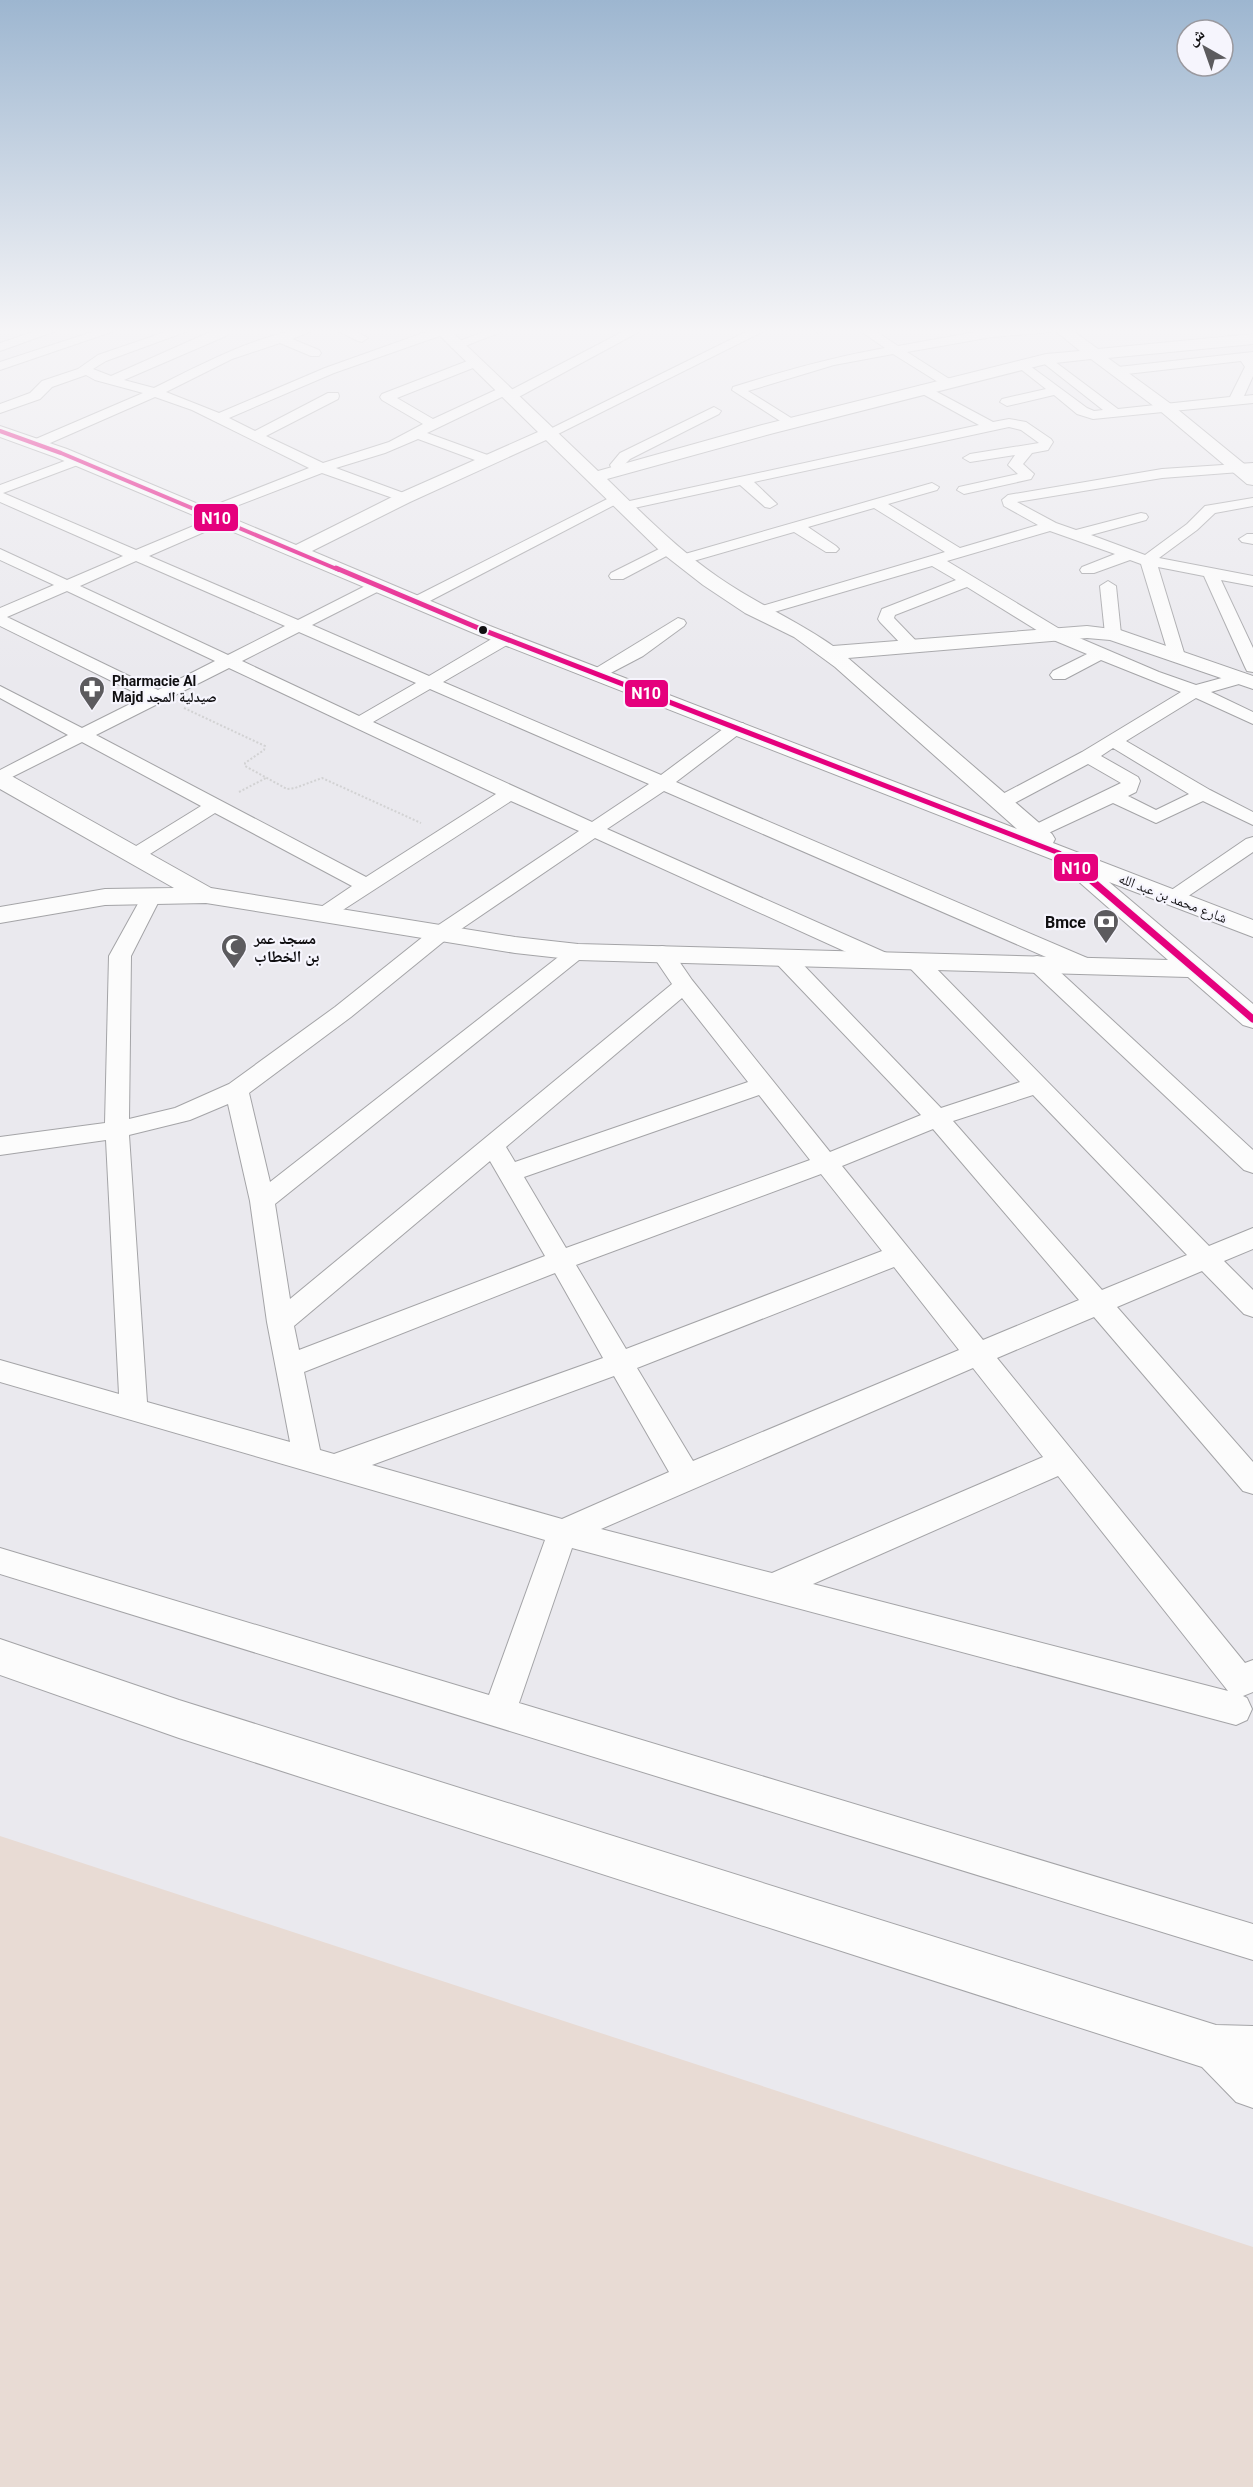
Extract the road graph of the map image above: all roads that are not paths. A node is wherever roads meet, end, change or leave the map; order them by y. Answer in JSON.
{"nodes":[{"id":1,"x":36,"y":444,"type":"edge"},
{"id":2,"x":272,"y":444,"type":"edge"},
{"id":3,"x":389,"y":444,"type":"edge"},
{"id":4,"x":444,"y":444,"type":"edge"},
{"id":5,"x":524,"y":444,"type":"edge"},
{"id":6,"x":561,"y":444,"type":"edge"},
{"id":7,"x":649,"y":444,"type":"edge"},
{"id":8,"x":716,"y":444,"type":"edge"},
{"id":9,"x":908,"y":444,"type":"edge"},
{"id":10,"x":1045,"y":444,"type":"edge"},
{"id":11,"x":1214,"y":444,"type":"edge"},
{"id":12,"x":1027,"y":450,"type":"junction"},
{"id":13,"x":970,"y":458,"type":"dead end"},
{"id":14,"x":78,"y":460,"type":"junction"},
{"id":15,"x":488,"y":460,"type":"junction"},
{"id":16,"x":1245,"y":467,"type":"edge"},
{"id":17,"x":324,"y":468,"type":"junction"},
{"id":18,"x":619,"y":470,"type":"junction"},
{"id":19,"x":595,"y":477,"type":"junction"},
{"id":20,"x":743,"y":480,"type":"junction"},
{"id":21,"x":1253,"y":480,"type":"edge"},
{"id":22,"x":932,"y":487,"type":"dead end"},
{"id":23,"x":0,"y":490,"type":"edge"},
{"id":24,"x":964,"y":490,"type":"dead end"},
{"id":25,"x":0,"y":497,"type":"edge"},
{"id":26,"x":404,"y":498,"type":"junction"},
{"id":27,"x":621,"y":502,"type":"junction"},
{"id":28,"x":1253,"y":502,"type":"edge"},
{"id":29,"x":876,"y":503,"type":"junction"},
{"id":30,"x":770,"y":504,"type":"dead end"},
{"id":31,"x":212,"y":517,"type":"junction"},
{"id":32,"x":1141,"y":517,"type":"dead end"},
{"id":33,"x":796,"y":526,"type":"junction"},
{"id":34,"x":1051,"y":526,"type":"junction"},
{"id":35,"x":1075,"y":535,"type":"junction"},
{"id":36,"x":831,"y":549,"type":"dead end"},
{"id":37,"x":297,"y":551,"type":"junction"},
{"id":38,"x":0,"y":554,"type":"edge"},
{"id":39,"x":676,"y":554,"type":"junction"},
{"id":40,"x":957,"y":554,"type":"junction"},
{"id":41,"x":134,"y":555,"type":"junction"},
{"id":42,"x":1128,"y":555,"type":"junction"},
{"id":43,"x":934,"y":560,"type":"junction"},
{"id":44,"x":1148,"y":561,"type":"junction"},
{"id":45,"x":1088,"y":570,"type":"dead end"},
{"id":46,"x":1211,"y":574,"type":"junction"},
{"id":47,"x":617,"y":576,"type":"dead end"},
{"id":48,"x":970,"y":580,"type":"junction"},
{"id":49,"x":1253,"y":581,"type":"edge"},
{"id":50,"x":66,"y":585,"type":"junction"},
{"id":51,"x":380,"y":585,"type":"junction"},
{"id":52,"x":1107,"y":586,"type":"dead end"},
{"id":53,"x":418,"y":601,"type":"junction"},
{"id":54,"x":758,"y":612,"type":"junction"},
{"id":55,"x":0,"y":614,"type":"edge"},
{"id":56,"x":0,"y":620,"type":"edge"},
{"id":57,"x":678,"y":623,"type":"dead end"},
{"id":58,"x":299,"y":626,"type":"junction"},
{"id":59,"x":1113,"y":634,"type":"junction"},
{"id":60,"x":1057,"y":635,"type":"junction"},
{"id":61,"x":506,"y":638,"type":"junction"},
{"id":62,"x":913,"y":646,"type":"junction"},
{"id":63,"x":828,"y":653,"type":"junction"},
{"id":64,"x":1100,"y":654,"type":"junction"},
{"id":65,"x":1177,"y":656,"type":"junction"},
{"id":66,"x":231,"y":661,"type":"junction"},
{"id":67,"x":597,"y":673,"type":"junction"},
{"id":68,"x":1059,"y":675,"type":"dead end"},
{"id":69,"x":1249,"y":676,"type":"edge"},
{"id":70,"x":431,"y":682,"type":"junction"},
{"id":71,"x":0,"y":691,"type":"edge"},
{"id":72,"x":1195,"y":691,"type":"junction"},
{"id":73,"x":159,"y":697,"type":"junction"},
{"id":74,"x":1253,"y":719,"type":"edge"},
{"id":75,"x":361,"y":722,"type":"junction"},
{"id":76,"x":736,"y":727,"type":"junction"},
{"id":77,"x":82,"y":735,"type":"junction"},
{"id":78,"x":1114,"y":741,"type":"junction"},
{"id":79,"x":1088,"y":756,"type":"junction"},
{"id":80,"x":0,"y":778,"type":"edge"},
{"id":81,"x":663,"y":783,"type":"junction"},
{"id":82,"x":510,"y":793,"type":"junction"},
{"id":83,"x":1203,"y":794,"type":"junction"},
{"id":84,"x":1114,"y":796,"type":"junction"},
{"id":85,"x":1002,"y":802,"type":"junction"},
{"id":86,"x":215,"y":805,"type":"junction"},
{"id":87,"x":1253,"y":819,"type":"edge"},
{"id":88,"x":594,"y":830,"type":"junction"},
{"id":89,"x":1035,"y":832,"type":"junction"},
{"id":90,"x":1253,"y":843,"type":"edge"},
{"id":91,"x":1059,"y":853,"type":"junction"},
{"id":92,"x":135,"y":855,"type":"junction"},
{"id":93,"x":367,"y":886,"type":"junction"},
{"id":94,"x":152,"y":895,"type":"junction"},
{"id":95,"x":206,"y":895,"type":"junction"},
{"id":96,"x":1174,"y":897,"type":"junction"},
{"id":97,"x":325,"y":913,"type":"junction"},
{"id":98,"x":0,"y":915,"type":"edge"},
{"id":99,"x":1253,"y":929,"type":"edge"},
{"id":100,"x":441,"y":933,"type":"junction"},
{"id":101,"x":578,"y":952,"type":"junction"},
{"id":102,"x":662,"y":953,"type":"junction"},
{"id":103,"x":783,"y":957,"type":"junction"},
{"id":104,"x":883,"y":960,"type":"junction"},
{"id":105,"x":916,"y":962,"type":"junction"},
{"id":106,"x":1037,"y":963,"type":"junction"},
{"id":107,"x":1084,"y":964,"type":"junction"},
{"id":108,"x":1195,"y":969,"type":"junction"},
{"id":109,"x":684,"y":986,"type":"junction"},
{"id":110,"x":1253,"y":1018,"type":"edge"},
{"id":111,"x":763,"y":1085,"type":"junction"},
{"id":112,"x":1037,"y":1085,"type":"junction"},
{"id":113,"x":237,"y":1090,"type":"junction"},
{"id":114,"x":937,"y":1118,"type":"junction"},
{"id":115,"x":117,"y":1128,"type":"junction"},
{"id":116,"x":493,"y":1145,"type":"junction"},
{"id":117,"x":0,"y":1146,"type":"edge"},
{"id":118,"x":826,"y":1163,"type":"junction"},
{"id":119,"x":1253,"y":1164,"type":"edge"},
{"id":120,"x":510,"y":1173,"type":"junction"},
{"id":121,"x":262,"y":1201,"type":"junction"},
{"id":122,"x":1253,"y":1238,"type":"edge"},
{"id":123,"x":899,"y":1255,"type":"junction"},
{"id":124,"x":1205,"y":1257,"type":"junction"},
{"id":125,"x":561,"y":1260,"type":"junction"},
{"id":126,"x":1098,"y":1303,"type":"junction"},
{"id":127,"x":1253,"y":1307,"type":"edge"},
{"id":128,"x":280,"y":1322,"type":"junction"},
{"id":129,"x":977,"y":1353,"type":"junction"},
{"id":130,"x":620,"y":1363,"type":"junction"},
{"id":131,"x":289,"y":1366,"type":"junction"},
{"id":132,"x":0,"y":1371,"type":"edge"},
{"id":133,"x":134,"y":1410,"type":"junction"},
{"id":134,"x":1063,"y":1461,"type":"junction"},
{"id":135,"x":320,"y":1464,"type":"junction"},
{"id":136,"x":687,"y":1477,"type":"junction"},
{"id":137,"x":1253,"y":1482,"type":"edge"},
{"id":138,"x":563,"y":1532,"type":"junction"},
{"id":139,"x":0,"y":1561,"type":"edge"},
{"id":140,"x":771,"y":1588,"type":"junction"},
{"id":141,"x":0,"y":1657,"type":"edge"},
{"id":142,"x":1245,"y":1695,"type":"edge"},
{"id":143,"x":500,"y":1713,"type":"junction"},
{"id":144,"x":1253,"y":1942,"type":"edge"},
{"id":145,"x":1234,"y":2048,"type":"edge"},
{"id":146,"x":1253,"y":2085,"type":"edge"}],
"edges":[{"from":1,"to":14,"type":"street","name":"شارع محمد بن عبد الله"},
{"from":2,"to":17,"type":"street"},
{"from":3,"to":17,"type":"street"},
{"from":4,"to":15,"type":"street"},
{"from":5,"to":15,"type":"street"},
{"from":6,"to":19,"type":"street"},
{"from":7,"to":18,"type":"street"},
{"from":8,"to":18,"type":"street"},
{"from":9,"to":20,"type":"street"},
{"from":10,"to":12,"type":"street"},
{"from":11,"to":16,"type":"street"},
{"from":12,"to":13,"type":"street"},
{"from":12,"to":24,"type":"street"},
{"from":14,"to":23,"type":"street"},
{"from":14,"to":31,"type":"street","name":"شارع محمد بن عبد الله"},
{"from":15,"to":26,"type":"street"},
{"from":16,"to":21,"type":"street"},
{"from":16,"to":34,"type":"street"},
{"from":17,"to":26,"type":"street"},
{"from":17,"to":31,"type":"street"},
{"from":18,"to":19,"type":"street"},
{"from":19,"to":27,"type":"street"},
{"from":20,"to":27,"type":"street"},
{"from":20,"to":30,"type":"street"},
{"from":22,"to":29,"type":"street"},
{"from":25,"to":41,"type":"street"},
{"from":26,"to":37,"type":"street"},
{"from":27,"to":39,"type":"street"},
{"from":27,"to":53,"type":"street"},
{"from":28,"to":44,"type":"street"},
{"from":29,"to":33,"type":"street"},
{"from":29,"to":40,"type":"street"},
{"from":31,"to":37,"type":"street","name":"شارع محمد بن عبد الله"},
{"from":31,"to":41,"type":"street"},
{"from":32,"to":35,"type":"street"},
{"from":33,"to":36,"type":"street"},
{"from":33,"to":39,"type":"street"},
{"from":34,"to":35,"type":"street"},
{"from":34,"to":40,"type":"street"},
{"from":35,"to":42,"type":"street"},
{"from":37,"to":51,"type":"street","name":"شارع محمد بن عبد الله"},
{"from":38,"to":50,"type":"street"},
{"from":39,"to":47,"type":"street"},
{"from":39,"to":54,"type":"street"},
{"from":40,"to":43,"type":"street"},
{"from":41,"to":50,"type":"street"},
{"from":41,"to":58,"type":"street"},
{"from":42,"to":44,"type":"street"},
{"from":42,"to":45,"type":"street"},
{"from":43,"to":48,"type":"street"},
{"from":43,"to":54,"type":"street"},
{"from":44,"to":46,"type":"street"},
{"from":44,"to":65,"type":"street"},
{"from":46,"to":49,"type":"street"},
{"from":46,"to":69,"type":"street"},
{"from":48,"to":60,"type":"street"},
{"from":48,"to":62,"type":"street"},
{"from":50,"to":55,"type":"street"},
{"from":50,"to":66,"type":"street"},
{"from":51,"to":53,"type":"street","name":"شارع محمد بن عبد الله"},
{"from":51,"to":58,"type":"street"},
{"from":52,"to":59,"type":"street"},
{"from":53,"to":61,"type":"street","name":"شارع محمد بن عبد الله"},
{"from":54,"to":63,"type":"street"},
{"from":56,"to":73,"type":"street"},
{"from":57,"to":67,"type":"street"},
{"from":58,"to":66,"type":"street"},
{"from":58,"to":70,"type":"street"},
{"from":59,"to":60,"type":"street"},
{"from":59,"to":65,"type":"street"},
{"from":60,"to":62,"type":"street"},
{"from":60,"to":64,"type":"street"},
{"from":61,"to":67,"type":"street","name":"شارع محمد بن عبد الله"},
{"from":61,"to":70,"type":"street"},
{"from":62,"to":63,"type":"street"},
{"from":63,"to":85,"type":"street"},
{"from":64,"to":68,"type":"street"},
{"from":64,"to":72,"type":"street"},
{"from":65,"to":69,"type":"street"},
{"from":66,"to":73,"type":"street"},
{"from":66,"to":75,"type":"street"},
{"from":67,"to":76,"type":"street","name":"شارع محمد بن عبد الله"},
{"from":69,"to":72,"type":"street"},
{"from":70,"to":75,"type":"street"},
{"from":70,"to":81,"type":"street"},
{"from":71,"to":77,"type":"street"},
{"from":72,"to":74,"type":"street"},
{"from":72,"to":78,"type":"street"},
{"from":73,"to":77,"type":"street"},
{"from":75,"to":82,"type":"street"},
{"from":76,"to":81,"type":"street"},
{"from":76,"to":91,"type":"street","name":"شارع محمد بن عبد الله"},
{"from":77,"to":80,"type":"street"},
{"from":77,"to":86,"type":"street"},
{"from":78,"to":79,"type":"street"},
{"from":78,"to":83,"type":"street"},
{"from":79,"to":84,"type":"street"},
{"from":79,"to":85,"type":"street"},
{"from":80,"to":92,"type":"street"},
{"from":81,"to":88,"type":"street"},
{"from":81,"to":107,"type":"street"},
{"from":82,"to":88,"type":"street"},
{"from":82,"to":93,"type":"street"},
{"from":83,"to":84,"type":"street"},
{"from":83,"to":87,"type":"street"},
{"from":84,"to":89,"type":"street"},
{"from":85,"to":89,"type":"street"},
{"from":86,"to":92,"type":"street"},
{"from":86,"to":93,"type":"street"},
{"from":88,"to":100,"type":"street"},
{"from":88,"to":104,"type":"street"},
{"from":89,"to":91,"type":"street"},
{"from":90,"to":96,"type":"street"},
{"from":91,"to":96,"type":"street","name":"شارع محمد بن عبد الله"},
{"from":91,"to":108,"type":"street"},
{"from":92,"to":95,"type":"street"},
{"from":93,"to":97,"type":"street"},
{"from":94,"to":95,"type":"street"},
{"from":94,"to":98,"type":"street"},
{"from":94,"to":115,"type":"street"},
{"from":95,"to":97,"type":"street"},
{"from":96,"to":99,"type":"street","name":"شارع محمد بن عبد الله"},
{"from":97,"to":100,"type":"street"},
{"from":100,"to":101,"type":"street"},
{"from":100,"to":113,"type":"street"},
{"from":101,"to":102,"type":"street"},
{"from":101,"to":121,"type":"street"},
{"from":102,"to":103,"type":"street"},
{"from":102,"to":109,"type":"street"},
{"from":103,"to":104,"type":"street"},
{"from":103,"to":114,"type":"street"},
{"from":104,"to":105,"type":"street"},
{"from":105,"to":106,"type":"street"},
{"from":105,"to":112,"type":"street"},
{"from":106,"to":107,"type":"street"},
{"from":106,"to":119,"type":"street"},
{"from":107,"to":108,"type":"street"},
{"from":108,"to":110,"type":"street"},
{"from":109,"to":111,"type":"street"},
{"from":109,"to":116,"type":"street"},
{"from":111,"to":118,"type":"street"},
{"from":111,"to":120,"type":"street"},
{"from":112,"to":114,"type":"street"},
{"from":112,"to":124,"type":"street"},
{"from":113,"to":115,"type":"street"},
{"from":113,"to":121,"type":"street"},
{"from":114,"to":118,"type":"street"},
{"from":114,"to":126,"type":"street"},
{"from":115,"to":117,"type":"street"},
{"from":115,"to":133,"type":"street"},
{"from":116,"to":120,"type":"street"},
{"from":116,"to":128,"type":"street"},
{"from":118,"to":123,"type":"street"},
{"from":118,"to":125,"type":"street"},
{"from":120,"to":125,"type":"street"},
{"from":121,"to":128,"type":"street"},
{"from":122,"to":124,"type":"street"},
{"from":123,"to":129,"type":"street"},
{"from":123,"to":130,"type":"street"},
{"from":124,"to":126,"type":"street"},
{"from":124,"to":127,"type":"street"},
{"from":125,"to":130,"type":"street"},
{"from":125,"to":131,"type":"street"},
{"from":126,"to":129,"type":"street"},
{"from":126,"to":137,"type":"street"},
{"from":128,"to":131,"type":"street"},
{"from":129,"to":134,"type":"street"},
{"from":129,"to":136,"type":"street"},
{"from":130,"to":135,"type":"street"},
{"from":130,"to":136,"type":"street"},
{"from":131,"to":135,"type":"street"},
{"from":132,"to":133,"type":"street"},
{"from":133,"to":135,"type":"street"},
{"from":134,"to":140,"type":"street"},
{"from":134,"to":142,"type":"street"},
{"from":135,"to":138,"type":"street"},
{"from":136,"to":138,"type":"street"},
{"from":138,"to":140,"type":"street"},
{"from":138,"to":143,"type":"street"},
{"from":139,"to":143,"type":"street"},
{"from":140,"to":142,"type":"street"},
{"from":141,"to":145,"type":"street"},
{"from":143,"to":144,"type":"street"},
{"from":145,"to":146,"type":"street"}]}
